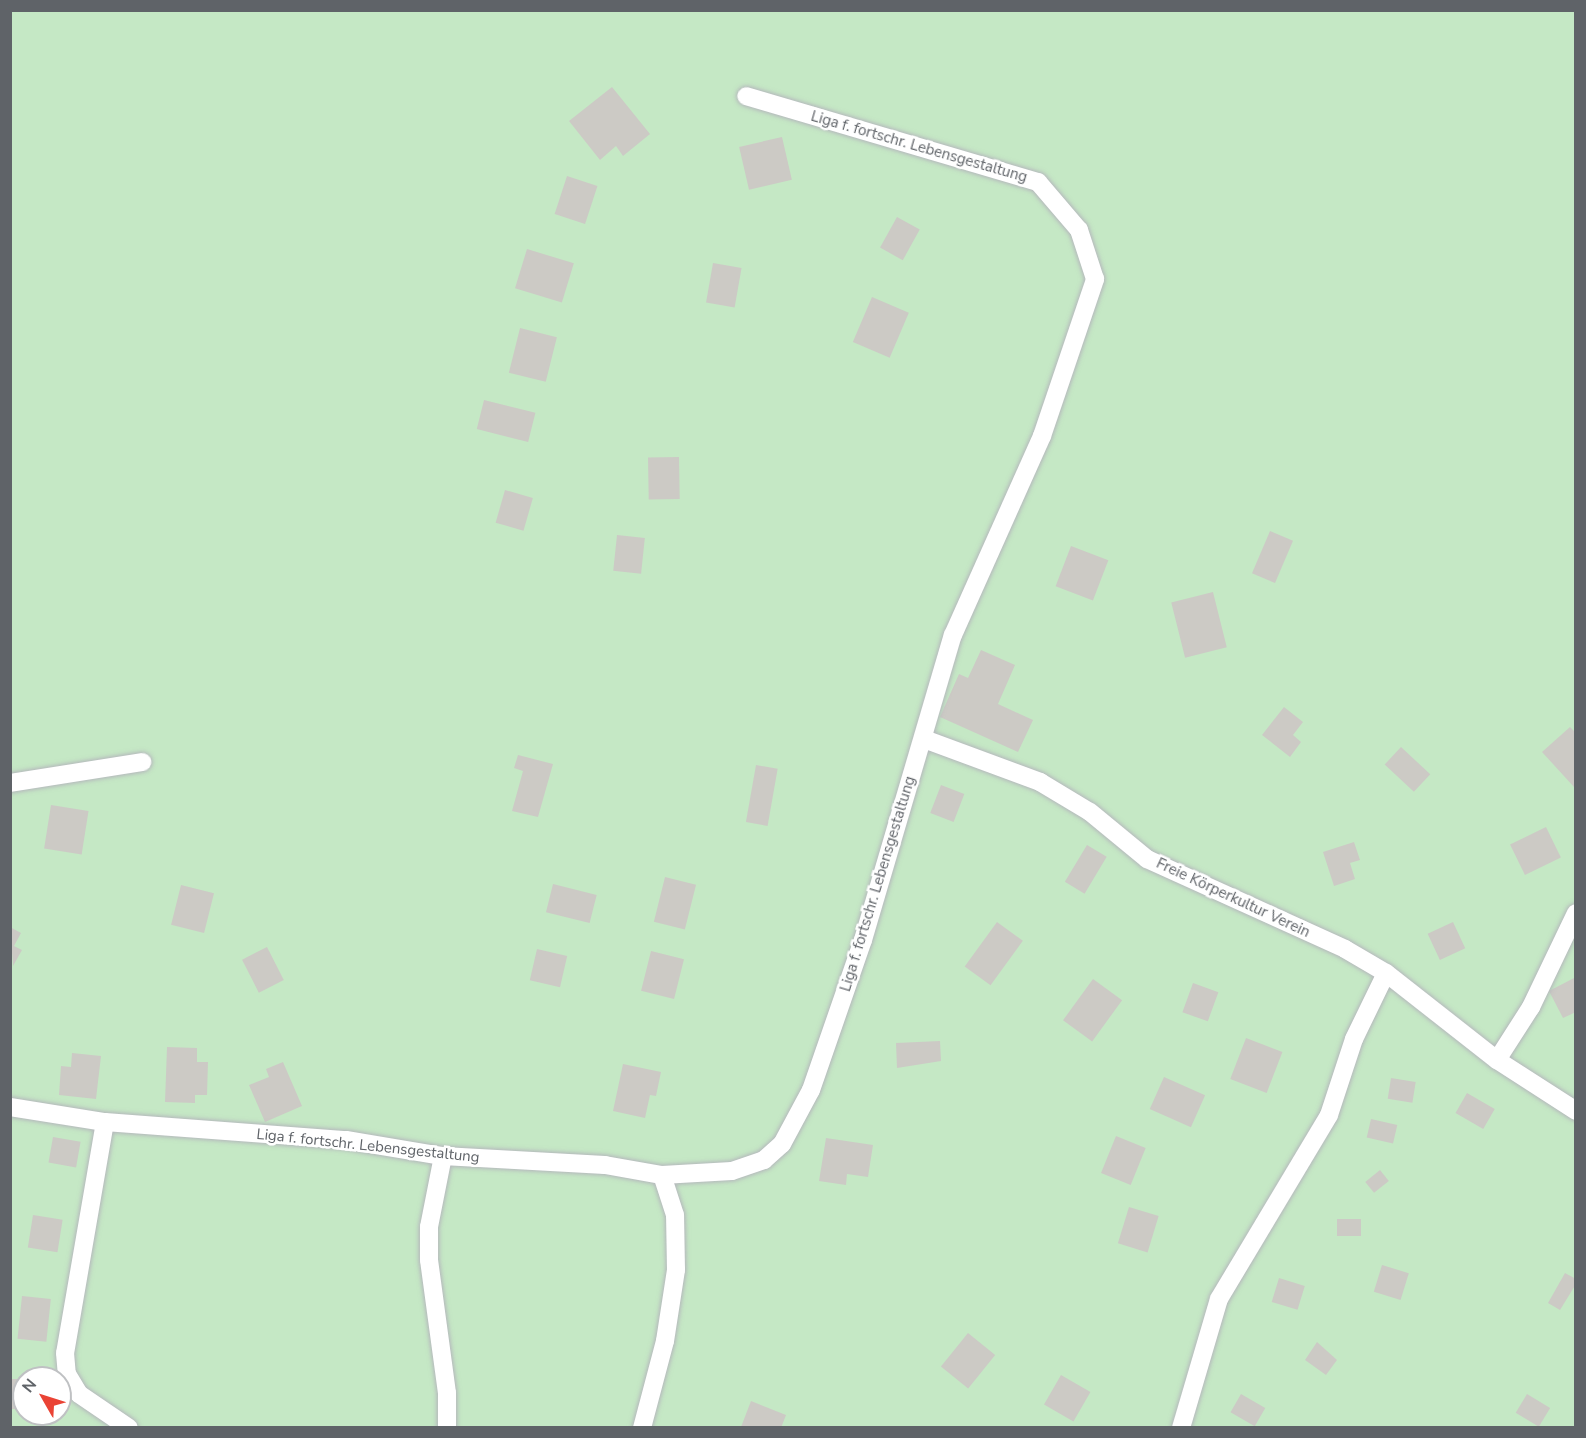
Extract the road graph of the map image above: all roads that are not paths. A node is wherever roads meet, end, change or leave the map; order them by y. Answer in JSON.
{"nodes":[{"id":1,"x":746,"y":96,"type":"dead end"},
{"id":2,"x":924,"y":739,"type":"junction"},
{"id":3,"x":142,"y":762,"type":"dead end"},
{"id":4,"x":10,"y":783,"type":"edge"},
{"id":5,"x":1575,"y":913,"type":"edge"},
{"id":6,"x":1386,"y":973,"type":"junction"},
{"id":7,"x":1497,"y":1060,"type":"junction"},
{"id":8,"x":10,"y":1107,"type":"edge"},
{"id":9,"x":1575,"y":1111,"type":"edge"},
{"id":10,"x":105,"y":1122,"type":"junction"},
{"id":11,"x":443,"y":1156,"type":"junction"},
{"id":12,"x":662,"y":1175,"type":"junction"},
{"id":13,"x":129,"y":1428,"type":"edge"},
{"id":14,"x":447,"y":1428,"type":"edge"},
{"id":15,"x":642,"y":1428,"type":"edge"},
{"id":16,"x":1181,"y":1428,"type":"edge"}],
"edges":[{"from":1,"to":2,"type":"lane","name":"Liga f. fortschr. Lebensgestaltung"},
{"from":2,"to":6,"type":"lane","name":"Freie Körperkultur Verein"},
{"from":2,"to":12,"type":"lane","name":"Liga f. fortschr. Lebensgestaltung"},
{"from":3,"to":4,"type":"lane"},
{"from":5,"to":7,"type":"lane"},
{"from":6,"to":7,"type":"lane","name":"Freie Körperkultur Verein"},
{"from":6,"to":16,"type":"lane"},
{"from":7,"to":9,"type":"lane","name":"Freie Körperkultur Verein"},
{"from":8,"to":10,"type":"lane","name":"Liga f. fortschr. Lebensgestaltung"},
{"from":10,"to":11,"type":"lane","name":"Liga f. fortschr. Lebensgestaltung"},
{"from":10,"to":13,"type":"lane"},
{"from":11,"to":12,"type":"lane","name":"Liga f. fortschr. Lebensgestaltung"},
{"from":11,"to":14,"type":"lane"},
{"from":12,"to":15,"type":"lane"}]}
